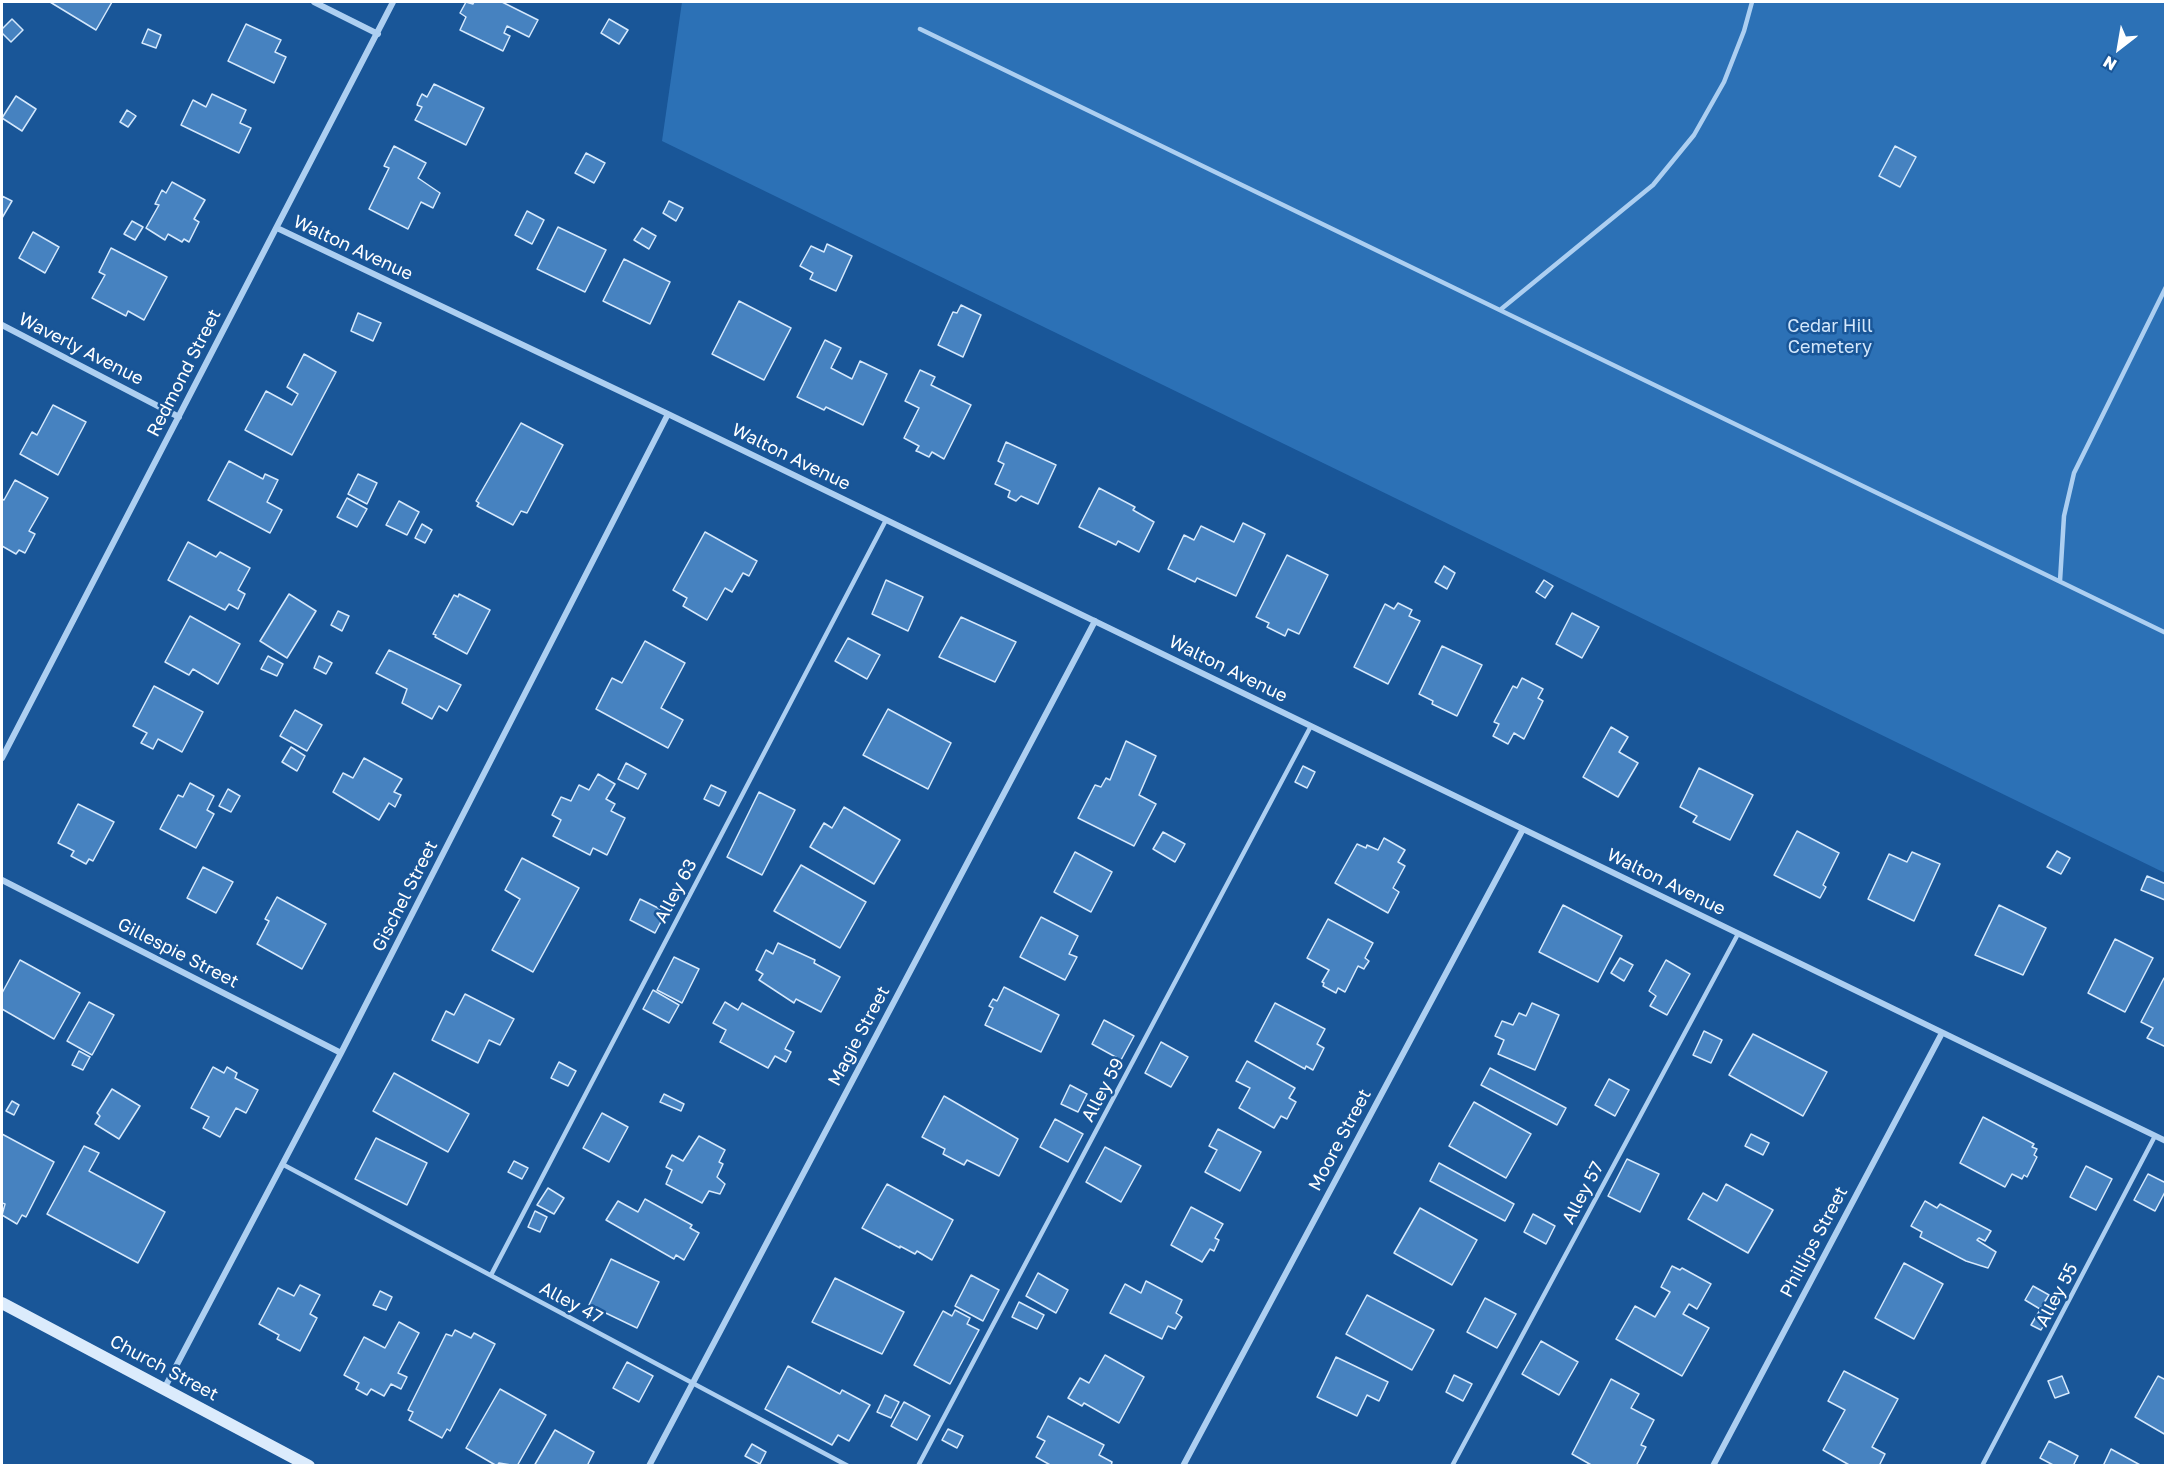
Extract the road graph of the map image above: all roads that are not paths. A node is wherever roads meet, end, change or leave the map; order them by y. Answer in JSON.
{"nodes":[{"id":1,"x":314,"y":2,"type":"edge"},
{"id":2,"x":393,"y":2,"type":"edge"},
{"id":3,"x":1752,"y":2,"type":"edge"},
{"id":4,"x":920,"y":29,"type":"dead end"},
{"id":5,"x":378,"y":34,"type":"junction"},
{"id":6,"x":276,"y":228,"type":"junction"},
{"id":7,"x":2166,"y":287,"type":"edge"},
{"id":8,"x":1500,"y":310,"type":"junction"},
{"id":9,"x":2,"y":325,"type":"edge"},
{"id":10,"x":668,"y":414,"type":"junction"},
{"id":11,"x":179,"y":417,"type":"junction"},
{"id":12,"x":886,"y":520,"type":"junction"},
{"id":13,"x":2060,"y":581,"type":"junction"},
{"id":14,"x":1095,"y":621,"type":"junction"},
{"id":15,"x":2166,"y":633,"type":"edge"},
{"id":16,"x":1311,"y":726,"type":"junction"},
{"id":17,"x":2,"y":758,"type":"edge"},
{"id":18,"x":1523,"y":829,"type":"junction"},
{"id":19,"x":2,"y":880,"type":"edge"},
{"id":20,"x":1738,"y":934,"type":"junction"},
{"id":21,"x":1942,"y":1033,"type":"junction"},
{"id":22,"x":341,"y":1053,"type":"junction"},
{"id":23,"x":2155,"y":1136,"type":"junction"},
{"id":24,"x":2166,"y":1141,"type":"edge"},
{"id":25,"x":282,"y":1164,"type":"junction"},
{"id":26,"x":491,"y":1275,"type":"junction"},
{"id":27,"x":2,"y":1303,"type":"edge"},
{"id":28,"x":693,"y":1383,"type":"junction"},
{"id":29,"x":164,"y":1389,"type":"junction"},
{"id":30,"x":309,"y":1466,"type":"edge"},
{"id":31,"x":650,"y":1466,"type":"edge"},
{"id":32,"x":848,"y":1466,"type":"edge"},
{"id":33,"x":918,"y":1466,"type":"edge"},
{"id":34,"x":1183,"y":1466,"type":"edge"},
{"id":35,"x":1452,"y":1466,"type":"edge"},
{"id":36,"x":1713,"y":1466,"type":"edge"},
{"id":37,"x":1982,"y":1466,"type":"edge"}],
"edges":[{"from":1,"to":5,"type":"street"},
{"from":2,"to":5,"type":"street","name":"Redmond Street"},
{"from":3,"to":8,"type":"lane"},
{"from":4,"to":8,"type":"lane"},
{"from":5,"to":6,"type":"street","name":"Redmond Street"},
{"from":6,"to":10,"type":"street","name":"Walton Avenue"},
{"from":6,"to":11,"type":"street","name":"Redmond Street"},
{"from":7,"to":13,"type":"lane"},
{"from":8,"to":13,"type":"lane"},
{"from":9,"to":11,"type":"street","name":"Waverly Avenue"},
{"from":10,"to":12,"type":"street","name":"Walton Avenue"},
{"from":10,"to":22,"type":"street","name":"Gischel Street"},
{"from":11,"to":17,"type":"street","name":"Redmond Street"},
{"from":12,"to":14,"type":"street","name":"Walton Avenue"},
{"from":12,"to":26,"type":"lane","name":"Alley 63"},
{"from":13,"to":15,"type":"lane"},
{"from":14,"to":16,"type":"street","name":"Walton Avenue"},
{"from":14,"to":28,"type":"street","name":"Magie Street"},
{"from":16,"to":18,"type":"street","name":"Walton Avenue"},
{"from":16,"to":33,"type":"lane","name":"Alley 59"},
{"from":18,"to":20,"type":"street","name":"Walton Avenue"},
{"from":18,"to":34,"type":"street","name":"Moore Street"},
{"from":19,"to":22,"type":"street","name":"Gillespie Street"},
{"from":20,"to":21,"type":"street","name":"Walton Avenue"},
{"from":20,"to":35,"type":"lane","name":"Alley 57"},
{"from":21,"to":23,"type":"street","name":"Walton Avenue"},
{"from":21,"to":36,"type":"street","name":"Phillips Street"},
{"from":22,"to":25,"type":"street","name":"Gischel Street"},
{"from":23,"to":24,"type":"street","name":"Walton Avenue"},
{"from":23,"to":37,"type":"lane","name":"Alley 55"},
{"from":25,"to":26,"type":"lane","name":"Alley 47"},
{"from":25,"to":29,"type":"street","name":"Gischel Street"},
{"from":26,"to":28,"type":"lane","name":"Alley 47"},
{"from":27,"to":29,"type":"main road","name":"Church Street"},
{"from":28,"to":31,"type":"street","name":"Magie Street"},
{"from":28,"to":32,"type":"lane","name":"Alley 47"},
{"from":29,"to":30,"type":"main road","name":"Church Street"}]}
